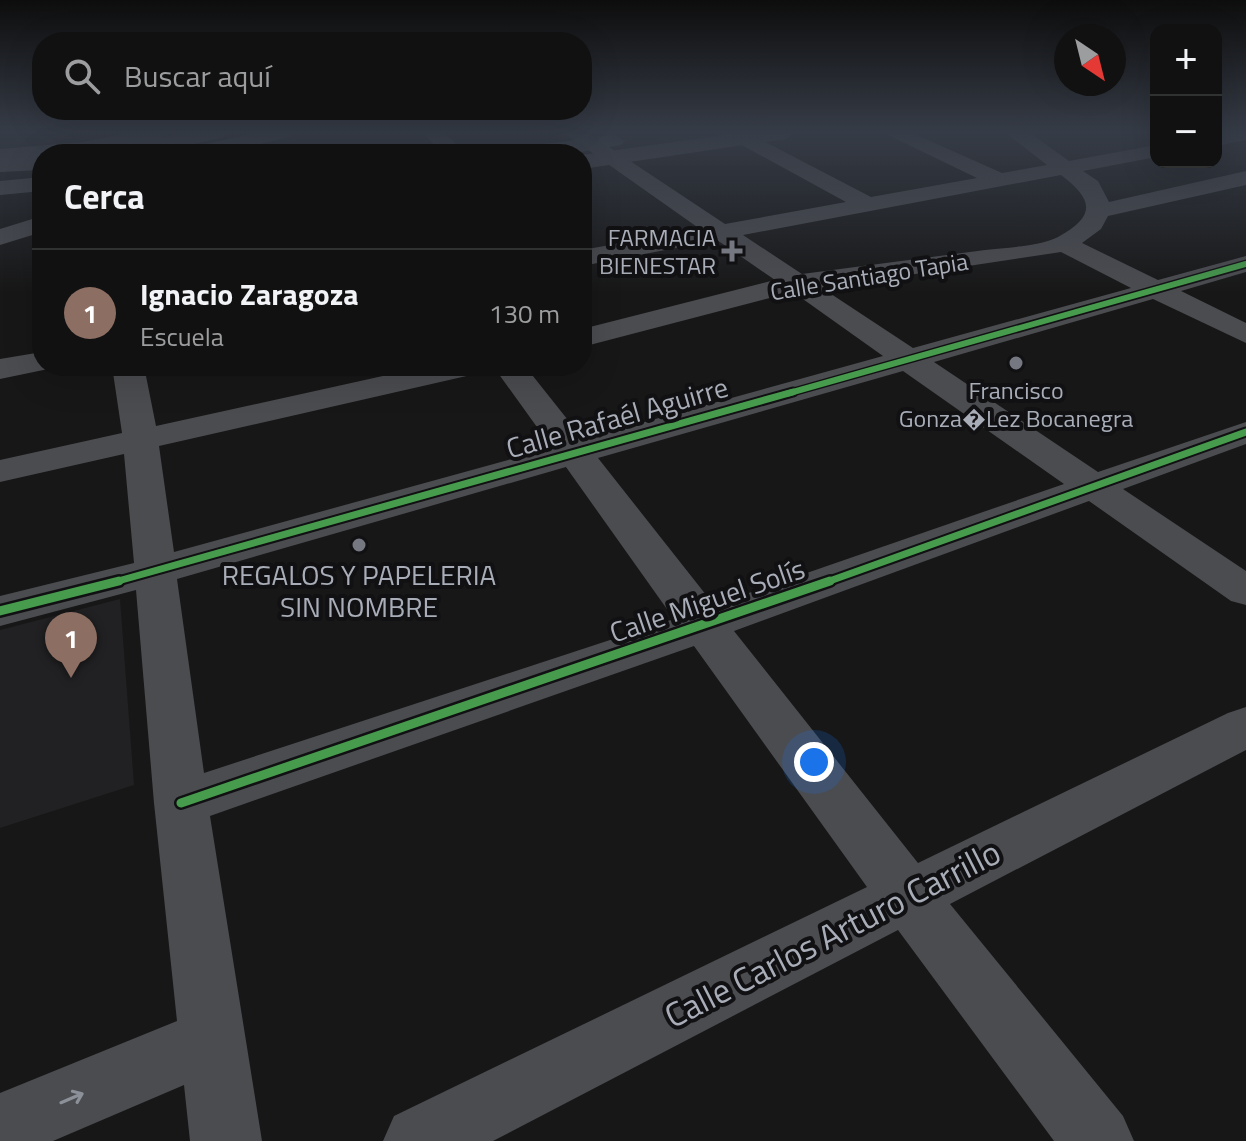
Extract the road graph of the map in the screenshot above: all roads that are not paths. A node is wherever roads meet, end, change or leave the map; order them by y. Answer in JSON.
{"nodes":[{"id":1,"x":649,"y":186,"type":"edge"},
{"id":2,"x":834,"y":186,"type":"edge"},
{"id":3,"x":965,"y":186,"type":"edge"},
{"id":4,"x":1090,"y":186,"type":"edge"},
{"id":5,"x":1209,"y":186,"type":"edge"},
{"id":6,"x":1225,"y":186,"type":"edge"},
{"id":7,"x":1246,"y":194,"type":"edge"},
{"id":8,"x":867,"y":204,"type":"junction"},
{"id":9,"x":1098,"y":211,"type":"junction"},
{"id":10,"x":32,"y":227,"type":"edge"},
{"id":11,"x":721,"y":232,"type":"junction"},
{"id":12,"x":0,"y":237,"type":"edge"},
{"id":13,"x":1064,"y":244,"type":"junction"},
{"id":14,"x":32,"y":252,"type":"edge"},
{"id":15,"x":592,"y":256,"type":"edge"},
{"id":16,"x":0,"y":263,"type":"edge"},
{"id":17,"x":1246,"y":264,"type":"edge"},
{"id":18,"x":797,"y":283,"type":"junction"},
{"id":19,"x":1157,"y":289,"type":"junction"},
{"id":20,"x":1246,"y":334,"type":"edge"},
{"id":21,"x":592,"y":335,"type":"edge"},
{"id":22,"x":906,"y":358,"type":"junction"},
{"id":23,"x":32,"y":363,"type":"edge"},
{"id":24,"x":0,"y":369,"type":"edge"},
{"id":25,"x":130,"y":376,"type":"edge"},
{"id":26,"x":427,"y":376,"type":"edge"},
{"id":27,"x":516,"y":376,"type":"edge"},
{"id":28,"x":1246,"y":432,"type":"edge"},
{"id":29,"x":141,"y":441,"type":"junction"},
{"id":30,"x":572,"y":452,"type":"junction"},
{"id":31,"x":0,"y":471,"type":"edge"},
{"id":32,"x":1091,"y":485,"type":"junction"},
{"id":33,"x":156,"y":571,"type":"junction"},
{"id":34,"x":1246,"y":591,"type":"edge"},
{"id":35,"x":0,"y":611,"type":"edge"},
{"id":36,"x":705,"y":625,"type":"junction"},
{"id":37,"x":1246,"y":727,"type":"edge"},
{"id":38,"x":181,"y":803,"type":"junction"},
{"id":39,"x":907,"y":895,"type":"junction"},
{"id":40,"x":213,"y":1039,"type":"junction"},
{"id":41,"x":0,"y":1128,"type":"edge"},
{"id":42,"x":226,"y":1141,"type":"edge"},
{"id":43,"x":419,"y":1141,"type":"edge"},
{"id":44,"x":1098,"y":1141,"type":"edge"}],
"edges":[{"from":1,"to":11,"type":"street"},
{"from":2,"to":8,"type":"street"},
{"from":3,"to":8,"type":"street"},
{"from":4,"to":9,"type":"street"},
{"from":5,"to":9,"type":"street"},
{"from":6,"to":7,"type":"street"},
{"from":8,"to":11,"type":"street"},
{"from":9,"to":13,"type":"street"},
{"from":10,"to":12,"type":"street"},
{"from":11,"to":15,"type":"street"},
{"from":11,"to":18,"type":"street"},
{"from":13,"to":18,"type":"street","name":"Calle Santiago Tapia"},
{"from":13,"to":19,"type":"street"},
{"from":14,"to":16,"type":"street"},
{"from":17,"to":19,"type":"street","name":"Calle Rafaél Aguirre"},
{"from":18,"to":21,"type":"street","name":"Calle Santiago Tapia"},
{"from":18,"to":22,"type":"street"},
{"from":19,"to":20,"type":"street"},
{"from":19,"to":22,"type":"street","name":"Calle Rafaél Aguirre"},
{"from":22,"to":30,"type":"street","name":"Calle Rafaél Aguirre"},
{"from":22,"to":32,"type":"street"},
{"from":23,"to":24,"type":"street"},
{"from":25,"to":29,"type":"street"},
{"from":26,"to":29,"type":"street"},
{"from":27,"to":30,"type":"street"},
{"from":28,"to":32,"type":"street","name":"Calle Miguel Solís"},
{"from":29,"to":31,"type":"street"},
{"from":29,"to":33,"type":"street"},
{"from":30,"to":33,"type":"street","name":"Calle Rafaél Aguirre"},
{"from":30,"to":36,"type":"street"},
{"from":32,"to":34,"type":"street"},
{"from":32,"to":36,"type":"street","name":"Calle Miguel Solís"},
{"from":33,"to":35,"type":"street","name":"Calle Rafaél Aguirre"},
{"from":33,"to":38,"type":"street"},
{"from":36,"to":38,"type":"street","name":"Calle Miguel Solís"},
{"from":36,"to":39,"type":"street"},
{"from":37,"to":39,"type":"street","name":"Calle Carlos Arturo Carrillo"},
{"from":38,"to":40,"type":"street"},
{"from":39,"to":43,"type":"street","name":"Calle Carlos Arturo Carrillo"},
{"from":39,"to":44,"type":"street"},
{"from":41,"to":40,"type":"street","one_way":true},
{"from":40,"to":42,"type":"street"}]}
